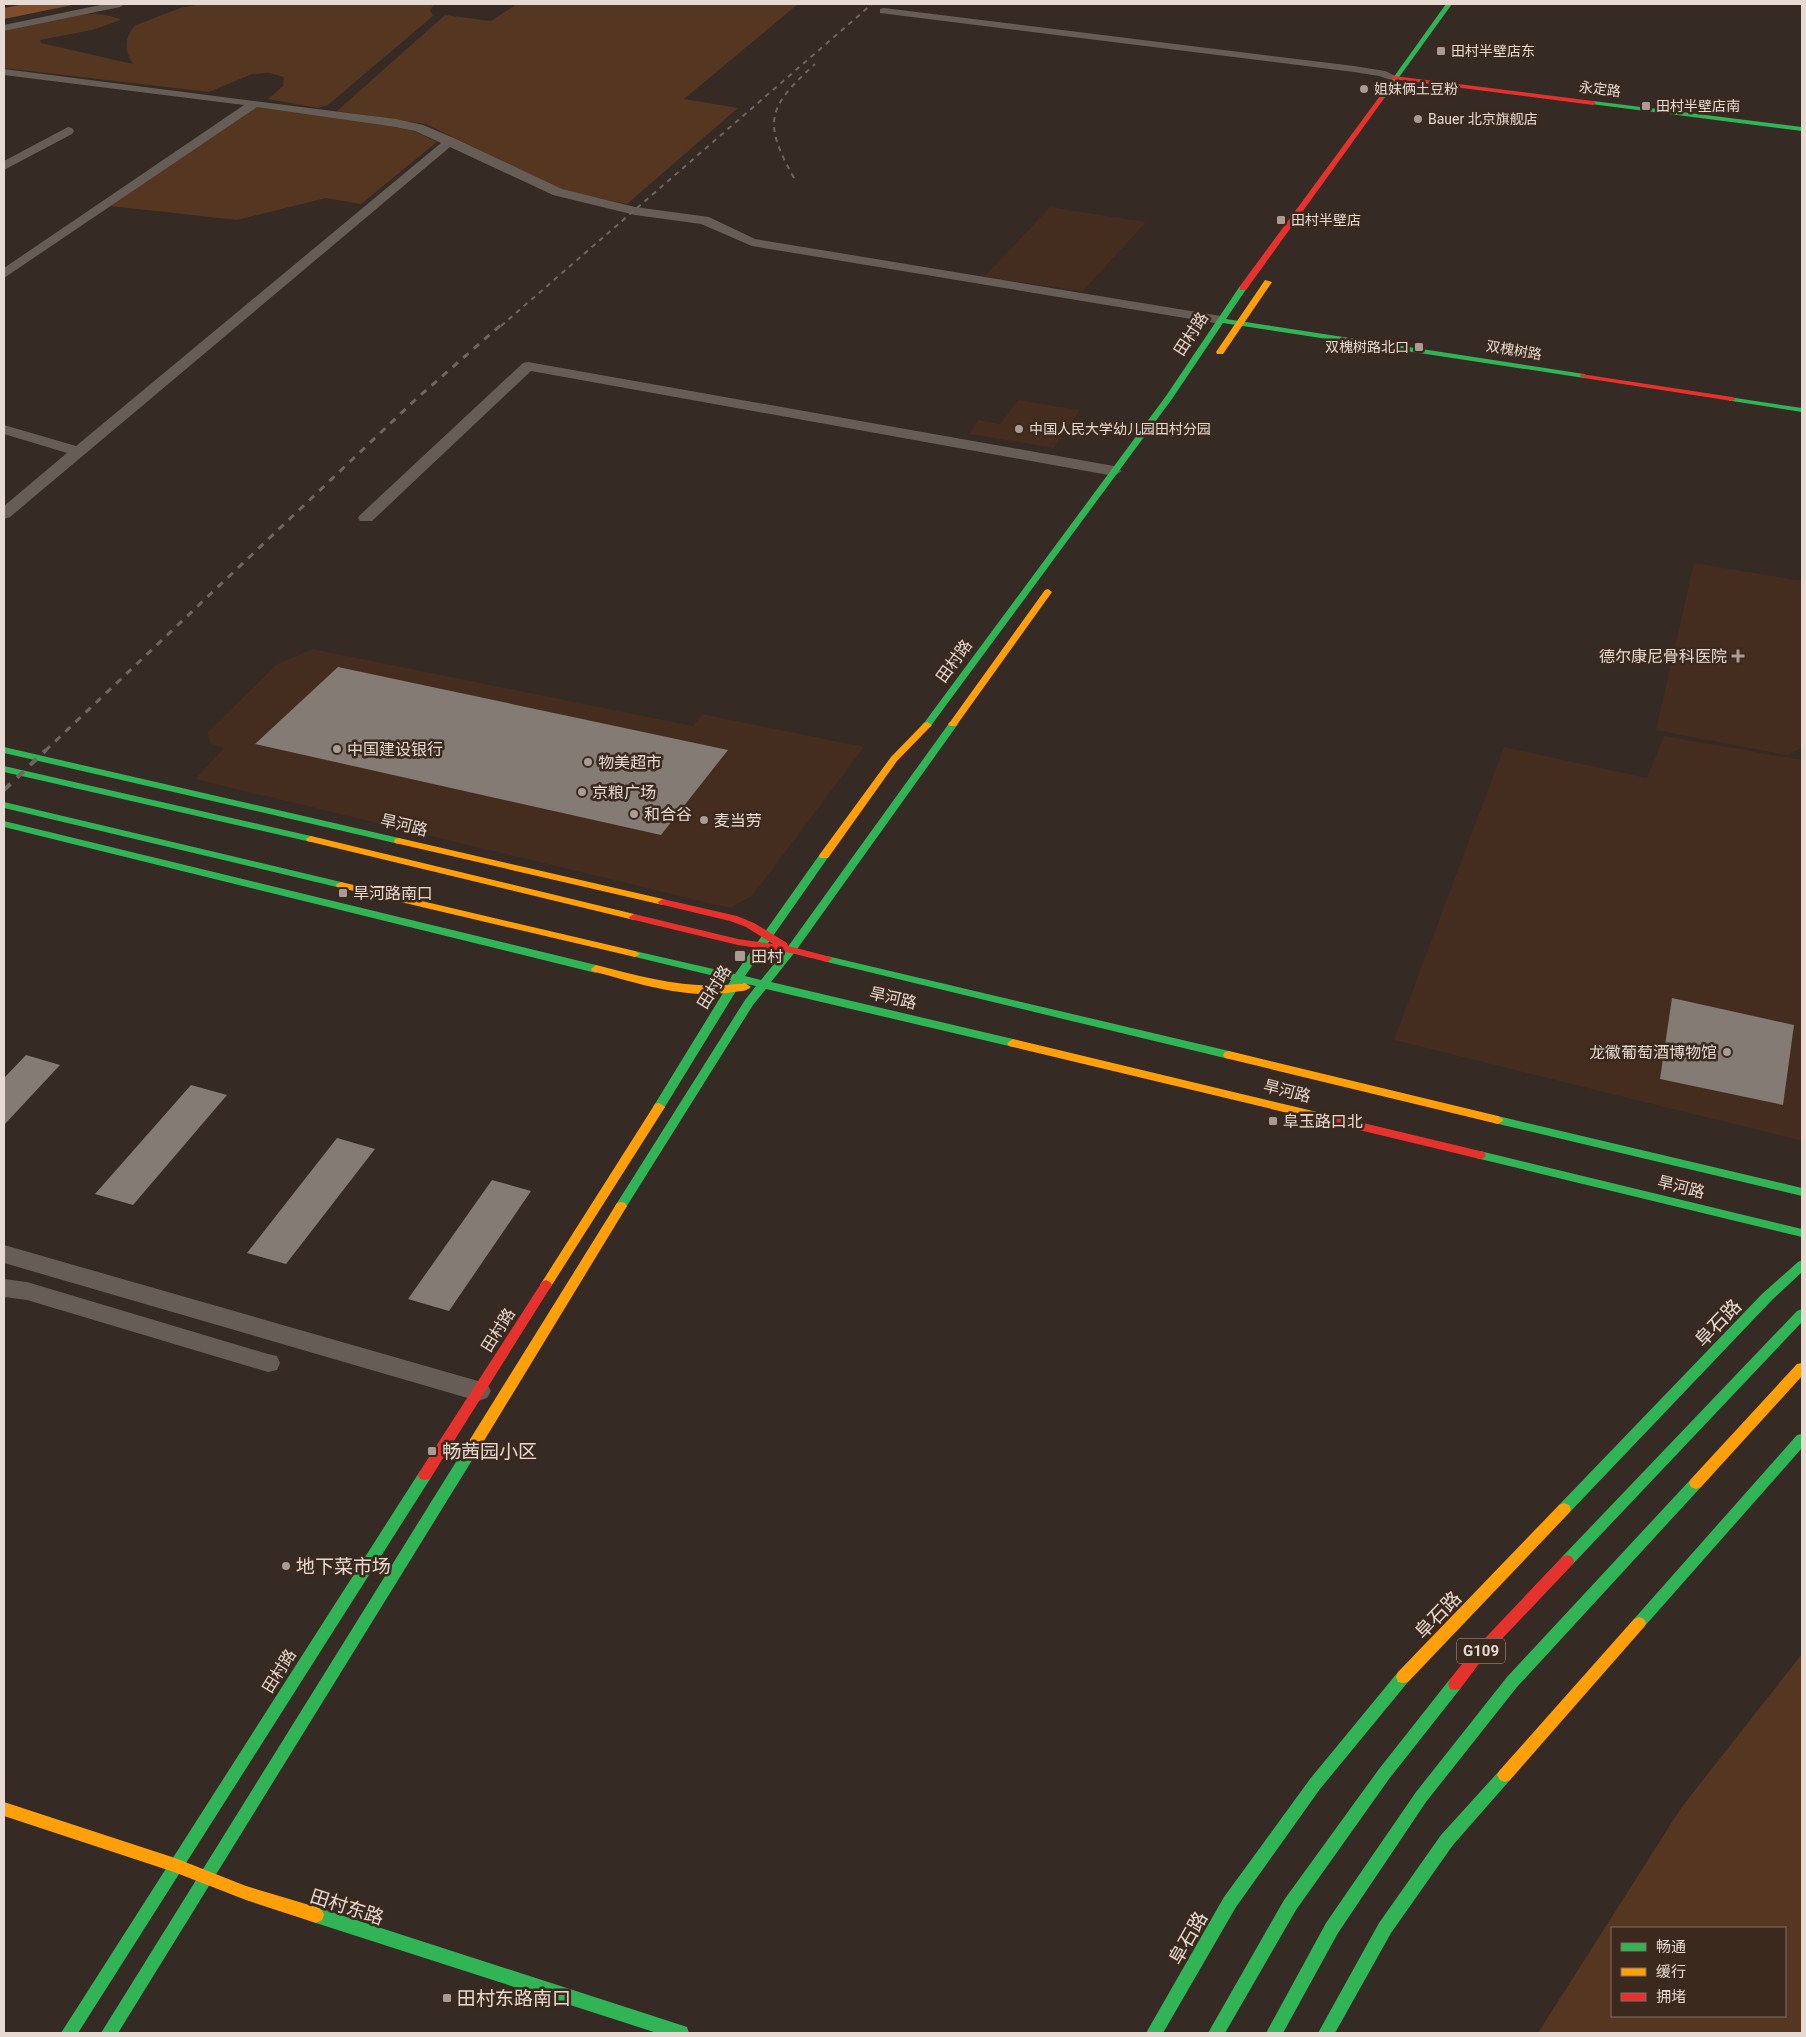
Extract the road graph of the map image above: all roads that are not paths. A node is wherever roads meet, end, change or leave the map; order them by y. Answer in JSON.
{"nodes":[{"id":1,"x":120,"y":4,"type":"edge"},
{"id":2,"x":1449,"y":4,"type":"edge"},
{"id":3,"x":1463,"y":4,"type":"edge"},
{"id":4,"x":884,"y":11,"type":"dead end"},
{"id":5,"x":4,"y":28,"type":"edge"},
{"id":6,"x":4,"y":72,"type":"edge"},
{"id":7,"x":1394,"y":78,"type":"junction"},
{"id":8,"x":1406,"y":85,"type":"junction"},
{"id":9,"x":255,"y":103,"type":"junction"},
{"id":10,"x":1802,"y":129,"type":"edge"},
{"id":11,"x":68,"y":131,"type":"dead end"},
{"id":12,"x":450,"y":142,"type":"junction"},
{"id":13,"x":4,"y":166,"type":"edge"},
{"id":14,"x":4,"y":274,"type":"edge"},
{"id":15,"x":1273,"y":274,"type":"dead end"},
{"id":16,"x":1222,"y":320,"type":"junction"},
{"id":17,"x":1240,"y":323,"type":"junction"},
{"id":18,"x":1211,"y":363,"type":"dead end"},
{"id":19,"x":1802,"y":410,"type":"edge"},
{"id":20,"x":4,"y":429,"type":"edge"},
{"id":21,"x":79,"y":452,"type":"junction"},
{"id":22,"x":1114,"y":471,"type":"junction"},
{"id":23,"x":4,"y":514,"type":"edge"},
{"id":24,"x":366,"y":518,"type":"dead end"},
{"id":25,"x":1056,"y":581,"type":"dead end"},
{"id":26,"x":4,"y":750,"type":"edge"},
{"id":27,"x":4,"y":769,"type":"edge"},
{"id":28,"x":4,"y":805,"type":"edge"},
{"id":29,"x":4,"y":824,"type":"edge"},
{"id":30,"x":413,"y":843,"type":"junction"},
{"id":31,"x":517,"y":890,"type":"junction"},
{"id":32,"x":341,"y":906,"type":"junction"},
{"id":33,"x":476,"y":916,"type":"junction"},
{"id":34,"x":768,"y":935,"type":"junction"},
{"id":35,"x":760,"y":947,"type":"junction"},
{"id":36,"x":791,"y":950,"type":"junction"},
{"id":37,"x":739,"y":977,"type":"junction"},
{"id":38,"x":764,"y":984,"type":"junction"},
{"id":39,"x":731,"y":990,"type":"junction"},
{"id":40,"x":1802,"y":1192,"type":"edge"},
{"id":41,"x":1802,"y":1233,"type":"edge"},
{"id":42,"x":4,"y":1254,"type":"edge"},
{"id":43,"x":1802,"y":1265,"type":"edge"},
{"id":44,"x":4,"y":1288,"type":"edge"},
{"id":45,"x":1802,"y":1314,"type":"edge"},
{"id":46,"x":268,"y":1363,"type":"dead end"},
{"id":47,"x":1802,"y":1368,"type":"edge"},
{"id":48,"x":478,"y":1391,"type":"junction"},
{"id":49,"x":1802,"y":1438,"type":"edge"},
{"id":50,"x":4,"y":1809,"type":"edge"},
{"id":51,"x":175,"y":1865,"type":"junction"},
{"id":52,"x":207,"y":1878,"type":"junction"},
{"id":53,"x":69,"y":2033,"type":"edge"},
{"id":54,"x":109,"y":2033,"type":"edge"},
{"id":55,"x":681,"y":2033,"type":"edge"},
{"id":56,"x":1154,"y":2033,"type":"edge"},
{"id":57,"x":1216,"y":2033,"type":"edge"},
{"id":58,"x":1274,"y":2033,"type":"edge"},
{"id":59,"x":1326,"y":2033,"type":"edge"}],
"edges":[{"from":1,"to":5,"type":"street"},
{"from":2,"to":7,"type":"main road","name":"田村路"},
{"from":3,"to":8,"type":"main road"},
{"from":4,"to":7,"type":"street"},
{"from":6,"to":9,"type":"street"},
{"from":7,"to":8,"type":"main road","name":"永定路"},
{"from":7,"to":16,"type":"main road","name":"田村路"},
{"from":8,"to":10,"type":"main road","name":"永定路"},
{"from":9,"to":12,"type":"street"},
{"from":9,"to":14,"type":"street"},
{"from":11,"to":13,"type":"street"},
{"from":12,"to":16,"type":"street"},
{"from":12,"to":21,"type":"street"},
{"from":15,"to":17,"type":"main road","name":"田村路"},
{"from":16,"to":17,"type":"main road","name":"双槐树路"},
{"from":16,"to":22,"type":"main road","name":"田村路"},
{"from":17,"to":18,"type":"main road","name":"田村路"},
{"from":17,"to":19,"type":"main road","name":"双槐树路"},
{"from":20,"to":21,"type":"street"},
{"from":21,"to":23,"type":"street"},
{"from":22,"to":24,"type":"street"},
{"from":22,"to":34,"type":"main road","name":"田村路"},
{"from":25,"to":36,"type":"main road"},
{"from":26,"to":30,"type":"main road","name":"旱河路"},
{"from":27,"to":31,"type":"main road","name":"旱河路"},
{"from":28,"to":33,"type":"main road","name":"旱河路"},
{"from":29,"to":32,"type":"main road","name":"旱河路"},
{"from":30,"to":31,"type":"main road"},
{"from":30,"to":34,"type":"main road","name":"旱河路"},
{"from":31,"to":35,"type":"main road","name":"旱河路"},
{"from":32,"to":33,"type":"main road"},
{"from":32,"to":39,"type":"main road","name":"旱河路"},
{"from":33,"to":37,"type":"main road","name":"旱河路"},
{"from":34,"to":35,"type":"main road","name":"田村路"},
{"from":34,"to":36,"type":"main road","name":"旱河路"},
{"from":35,"to":36,"type":"main road","name":"旱河路"},
{"from":35,"to":37,"type":"main road","name":"田村路"},
{"from":36,"to":38,"type":"main road"},
{"from":36,"to":40,"type":"main road","name":"旱河路"},
{"from":37,"to":38,"type":"main road","name":"旱河路"},
{"from":37,"to":39,"type":"main road","name":"田村路"},
{"from":38,"to":39,"type":"main road","name":"旱河路"},
{"from":38,"to":41,"type":"main road","name":"旱河路"},
{"from":38,"to":52,"type":"main road"},
{"from":39,"to":48,"type":"main road","name":"田村路"},
{"from":42,"to":48,"type":"street"},
{"from":43,"to":56,"type":"main road","name":"阜石路"},
{"from":44,"to":46,"type":"street"},
{"from":45,"to":57,"type":"main road","number":"G109"},
{"from":47,"to":58,"type":"main road","number":"G109"},
{"from":48,"to":51,"type":"main road","name":"田村路"},
{"from":49,"to":59,"type":"main road"},
{"from":50,"to":51,"type":"main road","name":"田村东路"},
{"from":51,"to":52,"type":"main road","name":"田村东路"},
{"from":51,"to":53,"type":"main road","name":"田村路"},
{"from":52,"to":54,"type":"main road"},
{"from":52,"to":55,"type":"main road","name":"田村东路"}]}
